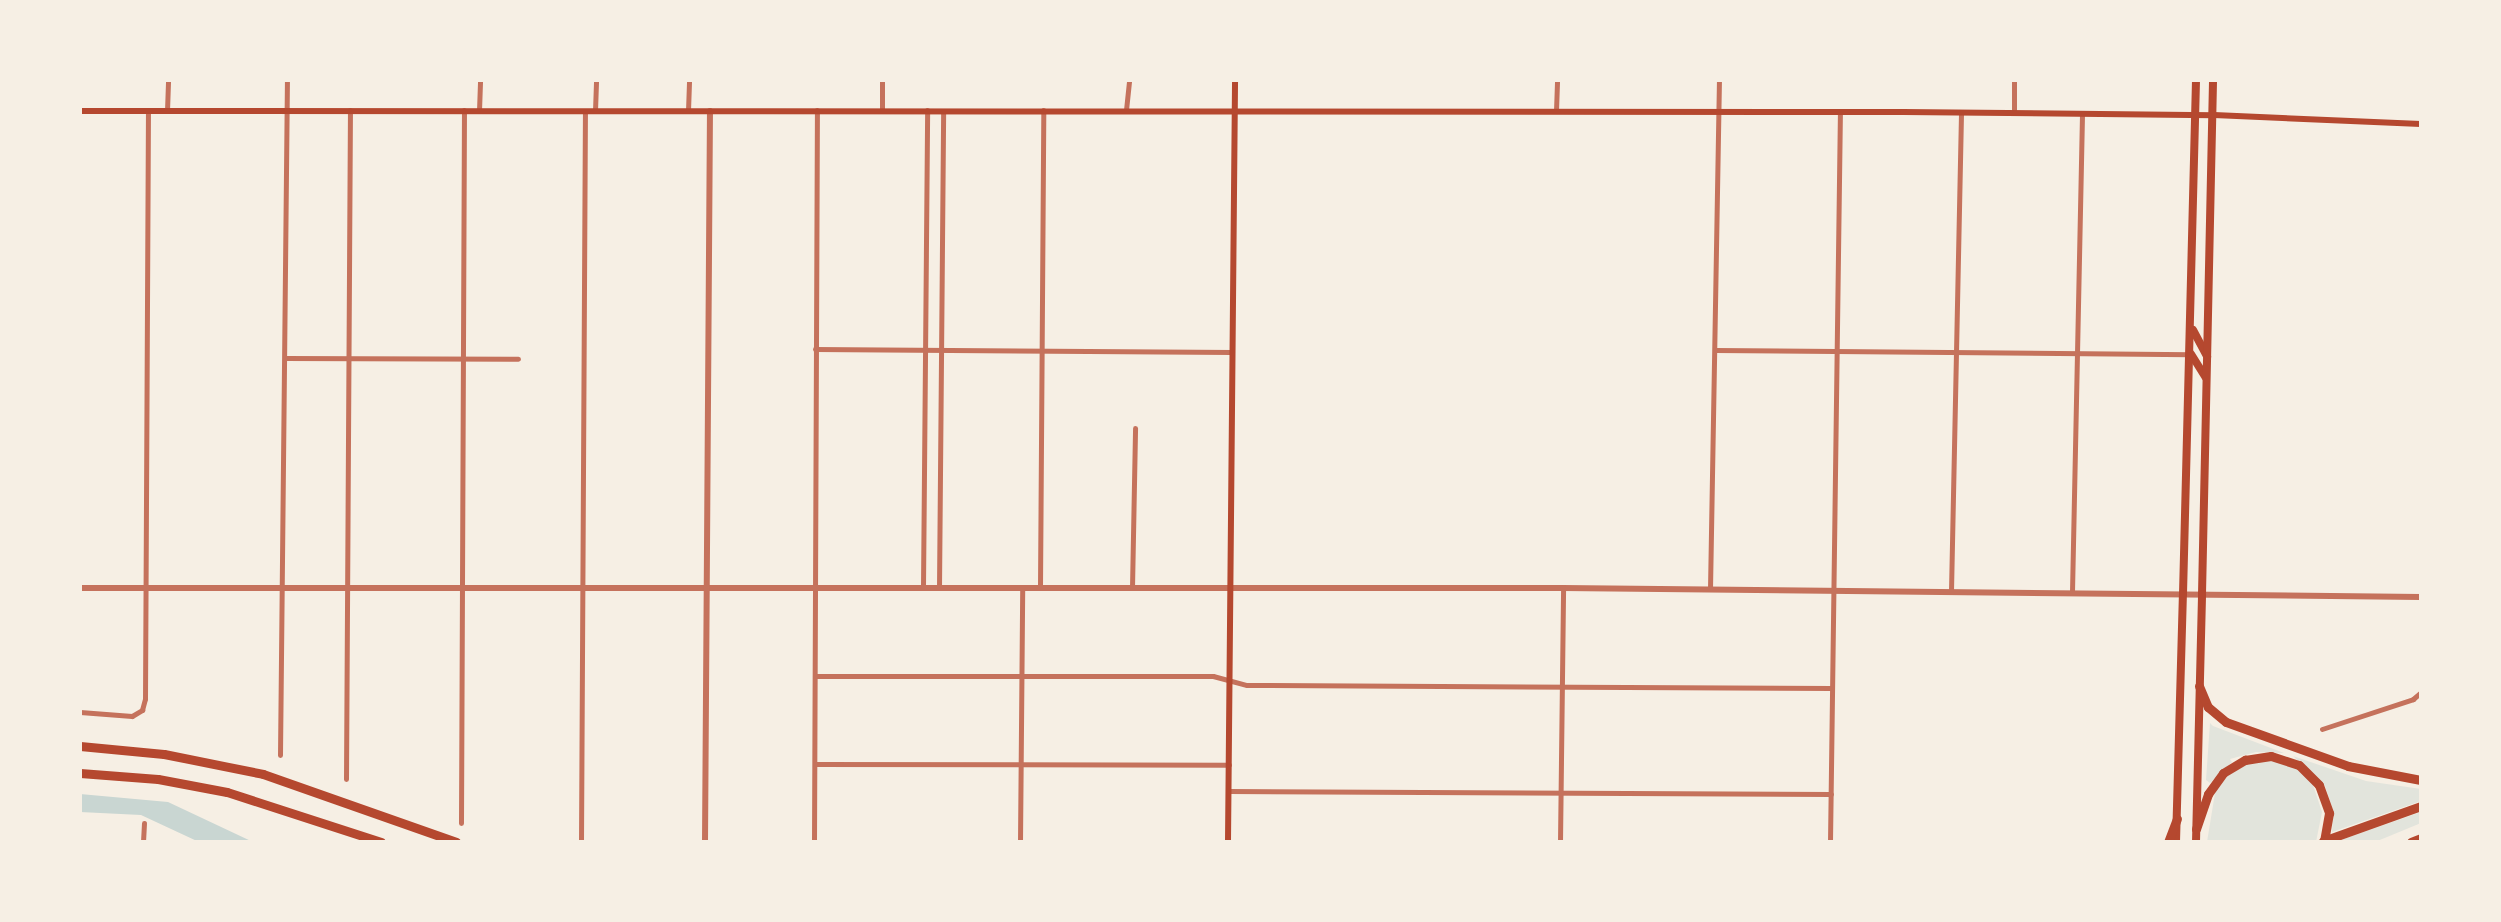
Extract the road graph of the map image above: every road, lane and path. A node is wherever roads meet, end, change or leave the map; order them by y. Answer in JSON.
{"nodes":[{"id":1,"x":168,"y":80,"type":"edge"},
{"id":2,"x":287,"y":80,"type":"edge"},
{"id":3,"x":480,"y":80,"type":"edge"},
{"id":4,"x":596,"y":80,"type":"edge"},
{"id":5,"x":689,"y":80,"type":"edge"},
{"id":6,"x":882,"y":80,"type":"edge"},
{"id":7,"x":1129,"y":80,"type":"edge"},
{"id":8,"x":1235,"y":80,"type":"edge"},
{"id":9,"x":1556,"y":80,"type":"edge"},
{"id":10,"x":1719,"y":80,"type":"edge"},
{"id":11,"x":2014,"y":80,"type":"edge"},
{"id":12,"x":2196,"y":80,"type":"edge"},
{"id":13,"x":2213,"y":80,"type":"edge"},
{"id":14,"x":286,"y":110,"type":"junction"},
{"id":15,"x":350,"y":110,"type":"junction"},
{"id":16,"x":464,"y":110,"type":"junction"},
{"id":17,"x":479,"y":110,"type":"junction"},
{"id":18,"x":688,"y":110,"type":"junction"},
{"id":19,"x":817,"y":110,"type":"junction"},
{"id":20,"x":882,"y":110,"type":"junction"},
{"id":21,"x":927,"y":110,"type":"junction"},
{"id":22,"x":943,"y":110,"type":"junction"},
{"id":23,"x":1043,"y":110,"type":"junction"},
{"id":24,"x":1126,"y":110,"type":"junction"},
{"id":25,"x":1235,"y":110,"type":"junction"},
{"id":26,"x":80,"y":111,"type":"edge"},
{"id":27,"x":148,"y":111,"type":"junction"},
{"id":28,"x":168,"y":111,"type":"junction"},
{"id":29,"x":585,"y":111,"type":"junction"},
{"id":30,"x":595,"y":111,"type":"junction"},
{"id":31,"x":710,"y":111,"type":"junction"},
{"id":32,"x":1556,"y":111,"type":"junction"},
{"id":33,"x":1719,"y":112,"type":"junction"},
{"id":34,"x":1840,"y":112,"type":"junction"},
{"id":35,"x":1961,"y":113,"type":"junction"},
{"id":36,"x":2014,"y":113,"type":"junction"},
{"id":37,"x":2082,"y":113,"type":"junction"},
{"id":38,"x":2196,"y":114,"type":"junction"},
{"id":39,"x":2214,"y":115,"type":"junction"},
{"id":40,"x":2421,"y":124,"type":"edge"},
{"id":41,"x":927,"y":171,"type":"junction"},
{"id":42,"x":942,"y":171,"type":"junction"},
{"id":43,"x":926,"y":214,"type":"junction"},
{"id":44,"x":941,"y":215,"type":"junction"},
{"id":45,"x":2191,"y":325,"type":"junction"},
{"id":46,"x":815,"y":349,"type":"junction"},
{"id":47,"x":926,"y":349,"type":"junction"},
{"id":48,"x":940,"y":349,"type":"junction"},
{"id":49,"x":1715,"y":350,"type":"junction"},
{"id":50,"x":1836,"y":351,"type":"junction"},
{"id":51,"x":1041,"y":352,"type":"junction"},
{"id":52,"x":1233,"y":352,"type":"junction"},
{"id":53,"x":1956,"y":352,"type":"junction"},
{"id":54,"x":2078,"y":352,"type":"junction"},
{"id":55,"x":2190,"y":354,"type":"junction"},
{"id":56,"x":2208,"y":357,"type":"junction"},
{"id":57,"x":284,"y":358,"type":"junction"},
{"id":58,"x":348,"y":358,"type":"junction"},
{"id":59,"x":463,"y":359,"type":"junction"},
{"id":60,"x":518,"y":359,"type":"dead end"},
{"id":61,"x":2208,"y":382,"type":"junction"},
{"id":62,"x":1135,"y":428,"type":"dead end"},
{"id":63,"x":282,"y":587,"type":"junction"},
{"id":64,"x":347,"y":587,"type":"junction"},
{"id":65,"x":80,"y":588,"type":"edge"},
{"id":66,"x":145,"y":588,"type":"junction"},
{"id":67,"x":462,"y":588,"type":"junction"},
{"id":68,"x":582,"y":588,"type":"junction"},
{"id":69,"x":707,"y":588,"type":"junction"},
{"id":70,"x":814,"y":588,"type":"junction"},
{"id":71,"x":924,"y":588,"type":"junction"},
{"id":72,"x":938,"y":588,"type":"junction"},
{"id":73,"x":1022,"y":588,"type":"junction"},
{"id":74,"x":1040,"y":588,"type":"junction"},
{"id":75,"x":1132,"y":588,"type":"junction"},
{"id":76,"x":1231,"y":588,"type":"junction"},
{"id":77,"x":1563,"y":588,"type":"junction"},
{"id":78,"x":1710,"y":589,"type":"junction"},
{"id":79,"x":1833,"y":591,"type":"junction"},
{"id":80,"x":1951,"y":591,"type":"junction"},
{"id":81,"x":2072,"y":592,"type":"junction"},
{"id":82,"x":2183,"y":594,"type":"junction"},
{"id":83,"x":2202,"y":594,"type":"junction"},
{"id":84,"x":2421,"y":598,"type":"edge"},
{"id":85,"x":815,"y":676,"type":"junction"},
{"id":86,"x":1021,"y":676,"type":"junction"},
{"id":87,"x":1229,"y":681,"type":"junction"},
{"id":88,"x":1562,"y":686,"type":"junction"},
{"id":89,"x":2199,"y":686,"type":"junction"},
{"id":90,"x":1831,"y":688,"type":"junction"},
{"id":91,"x":2420,"y":694,"type":"edge"},
{"id":92,"x":80,"y":712,"type":"edge"},
{"id":93,"x":2322,"y":729,"type":"dead end"},
{"id":94,"x":80,"y":746,"type":"edge"},
{"id":95,"x":280,"y":755,"type":"dead end"},
{"id":96,"x":815,"y":764,"type":"junction"},
{"id":97,"x":1020,"y":764,"type":"junction"},
{"id":98,"x":1229,"y":764,"type":"junction"},
{"id":99,"x":80,"y":772,"type":"edge"},
{"id":100,"x":346,"y":778,"type":"dead end"},
{"id":101,"x":2421,"y":780,"type":"edge"},
{"id":102,"x":1229,"y":791,"type":"junction"},
{"id":103,"x":1561,"y":792,"type":"junction"},
{"id":104,"x":1830,"y":794,"type":"junction"},
{"id":105,"x":2421,"y":806,"type":"edge"},
{"id":106,"x":2176,"y":819,"type":"junction"},
{"id":107,"x":144,"y":823,"type":"dead end"},
{"id":108,"x":461,"y":823,"type":"dead end"},
{"id":109,"x":2196,"y":829,"type":"junction"},
{"id":110,"x":2421,"y":838,"type":"edge"},
{"id":111,"x":144,"y":842,"type":"edge"},
{"id":112,"x":381,"y":842,"type":"edge"},
{"id":113,"x":456,"y":842,"type":"edge"},
{"id":114,"x":581,"y":842,"type":"edge"},
{"id":115,"x":706,"y":842,"type":"edge"},
{"id":116,"x":814,"y":842,"type":"edge"},
{"id":117,"x":1020,"y":842,"type":"edge"},
{"id":118,"x":1228,"y":842,"type":"edge"},
{"id":119,"x":1560,"y":842,"type":"edge"},
{"id":120,"x":1830,"y":842,"type":"edge"},
{"id":121,"x":2168,"y":842,"type":"edge"},
{"id":122,"x":2176,"y":842,"type":"edge"},
{"id":123,"x":2196,"y":842,"type":"edge"},
{"id":124,"x":2322,"y":842,"type":"edge"},
{"id":125,"x":2411,"y":842,"type":"edge"}],
"edges":[{"from":1,"to":28,"type":"street"},
{"from":2,"to":14,"type":"street"},
{"from":3,"to":17,"type":"street"},
{"from":4,"to":30,"type":"street"},
{"from":5,"to":18,"type":"street"},
{"from":6,"to":20,"type":"street"},
{"from":7,"to":24,"type":"street"},
{"from":8,"to":25,"type":"main road"},
{"from":9,"to":32,"type":"street"},
{"from":10,"to":33,"type":"street"},
{"from":11,"to":36,"type":"street"},
{"from":12,"to":38,"type":"main road"},
{"from":13,"to":39,"type":"main road"},
{"from":14,"to":15,"type":"main road"},
{"from":14,"to":28,"type":"main road"},
{"from":14,"to":57,"type":"street"},
{"from":15,"to":16,"type":"main road"},
{"from":15,"to":58,"type":"street"},
{"from":16,"to":17,"type":"main road"},
{"from":16,"to":59,"type":"street"},
{"from":17,"to":29,"type":"main road"},
{"from":18,"to":30,"type":"main road"},
{"from":18,"to":31,"type":"main road"},
{"from":19,"to":20,"type":"main road"},
{"from":19,"to":31,"type":"main road"},
{"from":19,"to":46,"type":"street"},
{"from":20,"to":21,"type":"main road"},
{"from":21,"to":22,"type":"main road"},
{"from":21,"to":41,"type":"street"},
{"from":22,"to":23,"type":"main road"},
{"from":22,"to":42,"type":"street"},
{"from":23,"to":24,"type":"main road"},
{"from":23,"to":51,"type":"street"},
{"from":24,"to":25,"type":"main road"},
{"from":25,"to":32,"type":"main road"},
{"from":25,"to":52,"type":"main road"},
{"from":26,"to":27,"type":"main road"},
{"from":27,"to":28,"type":"main road"},
{"from":27,"to":66,"type":"street"},
{"from":29,"to":30,"type":"main road"},
{"from":29,"to":68,"type":"street"},
{"from":31,"to":69,"type":"street"},
{"from":32,"to":33,"type":"main road"},
{"from":33,"to":34,"type":"main road"},
{"from":33,"to":49,"type":"street"},
{"from":34,"to":35,"type":"main road"},
{"from":34,"to":50,"type":"street"},
{"from":35,"to":36,"type":"main road"},
{"from":35,"to":53,"type":"street"},
{"from":36,"to":37,"type":"main road"},
{"from":37,"to":38,"type":"main road"},
{"from":37,"to":54,"type":"street"},
{"from":38,"to":39,"type":"main road"},
{"from":38,"to":45,"type":"main road"},
{"from":39,"to":40,"type":"main road"},
{"from":39,"to":56,"type":"main road"},
{"from":41,"to":42,"type":"street"},
{"from":41,"to":43,"type":"street"},
{"from":42,"to":44,"type":"street"},
{"from":43,"to":44,"type":"street"},
{"from":43,"to":47,"type":"street"},
{"from":44,"to":48,"type":"street"},
{"from":45,"to":55,"type":"main road"},
{"from":45,"to":56,"type":"main road"},
{"from":46,"to":47,"type":"street"},
{"from":46,"to":70,"type":"street"},
{"from":47,"to":48,"type":"street"},
{"from":47,"to":71,"type":"street"},
{"from":48,"to":51,"type":"street"},
{"from":48,"to":72,"type":"street"},
{"from":49,"to":50,"type":"street"},
{"from":49,"to":78,"type":"street"},
{"from":50,"to":53,"type":"street"},
{"from":50,"to":79,"type":"street"},
{"from":51,"to":52,"type":"street"},
{"from":51,"to":74,"type":"street"},
{"from":52,"to":76,"type":"main road"},
{"from":53,"to":54,"type":"street"},
{"from":53,"to":80,"type":"street"},
{"from":54,"to":55,"type":"street"},
{"from":54,"to":81,"type":"street"},
{"from":55,"to":61,"type":"main road"},
{"from":55,"to":82,"type":"main road"},
{"from":56,"to":61,"type":"main road"},
{"from":57,"to":58,"type":"street"},
{"from":57,"to":63,"type":"street"},
{"from":58,"to":59,"type":"street"},
{"from":58,"to":64,"type":"street"},
{"from":59,"to":60,"type":"street"},
{"from":59,"to":67,"type":"street"},
{"from":61,"to":83,"type":"main road"},
{"from":62,"to":75,"type":"street"},
{"from":63,"to":64,"type":"street"},
{"from":63,"to":66,"type":"street"},
{"from":63,"to":95,"type":"street"},
{"from":64,"to":67,"type":"street"},
{"from":64,"to":100,"type":"street"},
{"from":65,"to":66,"type":"street"},
{"from":66,"to":92,"type":"street"},
{"from":67,"to":68,"type":"street"},
{"from":67,"to":108,"type":"street"},
{"from":68,"to":69,"type":"street"},
{"from":68,"to":114,"type":"street"},
{"from":69,"to":70,"type":"street"},
{"from":69,"to":115,"type":"street"},
{"from":70,"to":71,"type":"street"},
{"from":70,"to":85,"type":"street"},
{"from":71,"to":72,"type":"street"},
{"from":72,"to":73,"type":"street"},
{"from":73,"to":74,"type":"street"},
{"from":73,"to":86,"type":"street"},
{"from":74,"to":75,"type":"street"},
{"from":75,"to":76,"type":"street"},
{"from":76,"to":77,"type":"street"},
{"from":76,"to":87,"type":"main road"},
{"from":77,"to":78,"type":"street"},
{"from":77,"to":88,"type":"street"},
{"from":78,"to":79,"type":"street"},
{"from":79,"to":80,"type":"street"},
{"from":79,"to":90,"type":"street"},
{"from":80,"to":81,"type":"street"},
{"from":81,"to":82,"type":"street"},
{"from":82,"to":83,"type":"street"},
{"from":82,"to":106,"type":"main road"},
{"from":83,"to":84,"type":"street"},
{"from":83,"to":89,"type":"main road"},
{"from":85,"to":86,"type":"street"},
{"from":85,"to":96,"type":"street"},
{"from":86,"to":87,"type":"street"},
{"from":86,"to":97,"type":"street"},
{"from":87,"to":88,"type":"street"},
{"from":87,"to":98,"type":"main road"},
{"from":88,"to":90,"type":"street"},
{"from":88,"to":103,"type":"street"},
{"from":89,"to":101,"type":"highway"},
{"from":89,"to":109,"type":"main road"},
{"from":90,"to":104,"type":"street"},
{"from":91,"to":93,"type":"street"},
{"from":94,"to":113,"type":"highway"},
{"from":96,"to":97,"type":"street"},
{"from":96,"to":116,"type":"street"},
{"from":97,"to":98,"type":"street"},
{"from":97,"to":117,"type":"street"},
{"from":98,"to":102,"type":"main road"},
{"from":99,"to":112,"type":"highway"},
{"from":102,"to":103,"type":"street"},
{"from":102,"to":118,"type":"main road"},
{"from":103,"to":104,"type":"street"},
{"from":103,"to":119,"type":"street"},
{"from":104,"to":120,"type":"street"},
{"from":105,"to":124,"type":"highway"},
{"from":106,"to":121,"type":"highway"},
{"from":106,"to":122,"type":"main road"},
{"from":107,"to":111,"type":"street"},
{"from":109,"to":123,"type":"main road"},
{"from":109,"to":124,"type":"highway"},
{"from":110,"to":125,"type":"highway"}]}
